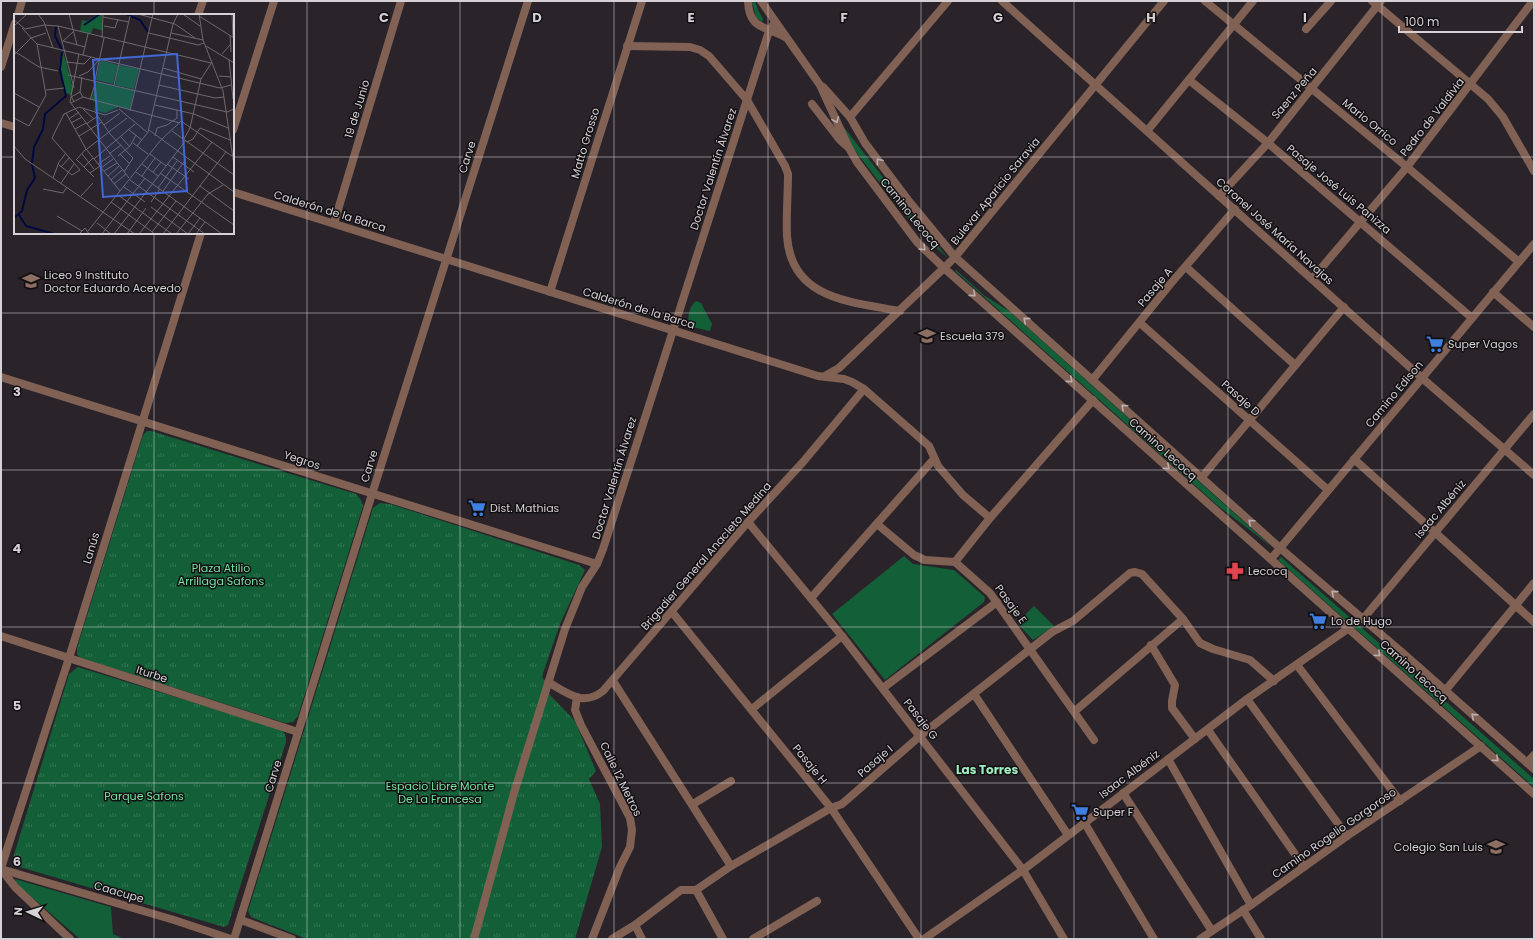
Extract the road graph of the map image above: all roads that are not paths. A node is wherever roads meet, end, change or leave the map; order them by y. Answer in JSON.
{"nodes":[{"id":1,"x":22,"y":1,"type":"edge"},
{"id":2,"x":202,"y":1,"type":"edge"},
{"id":3,"x":274,"y":1,"type":"edge"},
{"id":4,"x":401,"y":1,"type":"edge"},
{"id":5,"x":528,"y":1,"type":"edge"},
{"id":6,"x":642,"y":1,"type":"edge"},
{"id":7,"x":748,"y":1,"type":"edge"},
{"id":8,"x":761,"y":1,"type":"edge"},
{"id":9,"x":948,"y":1,"type":"edge"},
{"id":10,"x":1002,"y":1,"type":"edge"},
{"id":11,"x":1164,"y":1,"type":"edge"},
{"id":12,"x":1205,"y":1,"type":"edge"},
{"id":13,"x":1253,"y":1,"type":"edge"},
{"id":14,"x":1331,"y":1,"type":"edge"},
{"id":15,"x":1533,"y":1,"type":"edge"},
{"id":16,"x":1377,"y":3,"type":"edge"},
{"id":17,"x":18,"y":14,"type":"edge"},
{"id":18,"x":198,"y":14,"type":"edge"},
{"id":19,"x":775,"y":22,"type":"junction"},
{"id":20,"x":1233,"y":25,"type":"junction"},
{"id":21,"x":14,"y":26,"type":"edge"},
{"id":22,"x":1306,"y":29,"type":"dead end"},
{"id":23,"x":769,"y":31,"type":"junction"},
{"id":24,"x":786,"y":38,"type":"junction"},
{"id":25,"x":627,"y":46,"type":"junction"},
{"id":26,"x":1,"y":67,"type":"edge"},
{"id":27,"x":1189,"y":80,"type":"junction"},
{"id":28,"x":1096,"y":84,"type":"junction"},
{"id":29,"x":1472,"y":84,"type":"junction"},
{"id":30,"x":820,"y":85,"type":"junction"},
{"id":31,"x":1312,"y":89,"type":"junction"},
{"id":32,"x":747,"y":100,"type":"junction"},
{"id":33,"x":812,"y":104,"type":"dead end"},
{"id":34,"x":850,"y":117,"type":"junction"},
{"id":35,"x":1,"y":123,"type":"edge"},
{"id":36,"x":14,"y":127,"type":"edge"},
{"id":37,"x":234,"y":127,"type":"edge"},
{"id":38,"x":1147,"y":131,"type":"junction"},
{"id":39,"x":1268,"y":143,"type":"junction"},
{"id":40,"x":849,"y":148,"type":"junction"},
{"id":41,"x":1407,"y":167,"type":"junction"},
{"id":42,"x":1534,"y":171,"type":"edge"},
{"id":43,"x":234,"y":192,"type":"edge"},
{"id":44,"x":1219,"y":196,"type":"junction"},
{"id":45,"x":1235,"y":210,"type":"junction"},
{"id":46,"x":1361,"y":221,"type":"junction"},
{"id":47,"x":334,"y":223,"type":"junction"},
{"id":48,"x":201,"y":234,"type":"edge"},
{"id":49,"x":1534,"y":244,"type":"edge"},
{"id":50,"x":955,"y":257,"type":"junction"},
{"id":51,"x":446,"y":259,"type":"junction"},
{"id":52,"x":1519,"y":262,"type":"junction"},
{"id":53,"x":1186,"y":267,"type":"junction"},
{"id":54,"x":944,"y":268,"type":"junction"},
{"id":55,"x":1312,"y":279,"type":"junction"},
{"id":56,"x":550,"y":292,"type":"junction"},
{"id":57,"x":1494,"y":292,"type":"junction"},
{"id":58,"x":1344,"y":307,"type":"junction"},
{"id":59,"x":900,"y":311,"type":"junction"},
{"id":60,"x":1472,"y":318,"type":"junction"},
{"id":61,"x":1140,"y":323,"type":"junction"},
{"id":62,"x":1534,"y":327,"type":"edge"},
{"id":63,"x":672,"y":330,"type":"junction"},
{"id":64,"x":1295,"y":365,"type":"junction"},
{"id":65,"x":825,"y":376,"type":"junction"},
{"id":66,"x":1,"y":377,"type":"edge"},
{"id":67,"x":1422,"y":378,"type":"junction"},
{"id":68,"x":1093,"y":379,"type":"junction"},
{"id":69,"x":864,"y":389,"type":"junction"},
{"id":70,"x":1093,"y":400,"type":"junction"},
{"id":71,"x":1534,"y":414,"type":"edge"},
{"id":72,"x":1249,"y":419,"type":"junction"},
{"id":73,"x":142,"y":421,"type":"junction"},
{"id":74,"x":1504,"y":450,"type":"junction"},
{"id":75,"x":934,"y":459,"type":"junction"},
{"id":76,"x":1354,"y":459,"type":"junction"},
{"id":77,"x":1534,"y":475,"type":"edge"},
{"id":78,"x":1202,"y":477,"type":"junction"},
{"id":79,"x":1328,"y":490,"type":"junction"},
{"id":80,"x":372,"y":494,"type":"junction"},
{"id":81,"x":990,"y":518,"type":"junction"},
{"id":82,"x":748,"y":522,"type":"junction"},
{"id":83,"x":877,"y":524,"type":"junction"},
{"id":84,"x":1435,"y":533,"type":"junction"},
{"id":85,"x":1280,"y":548,"type":"junction"},
{"id":86,"x":1271,"y":559,"type":"junction"},
{"id":87,"x":955,"y":562,"type":"junction"},
{"id":88,"x":597,"y":564,"type":"junction"},
{"id":89,"x":1534,"y":583,"type":"edge"},
{"id":90,"x":811,"y":598,"type":"junction"},
{"id":91,"x":997,"y":602,"type":"junction"},
{"id":92,"x":1516,"y":605,"type":"junction"},
{"id":93,"x":672,"y":612,"type":"junction"},
{"id":94,"x":1363,"y":618,"type":"junction"},
{"id":95,"x":1183,"y":619,"type":"junction"},
{"id":96,"x":1534,"y":622,"type":"edge"},
{"id":97,"x":1349,"y":628,"type":"junction"},
{"id":98,"x":1,"y":636,"type":"edge"},
{"id":99,"x":842,"y":636,"type":"junction"},
{"id":100,"x":1151,"y":645,"type":"junction"},
{"id":101,"x":1030,"y":650,"type":"junction"},
{"id":102,"x":69,"y":658,"type":"junction"},
{"id":103,"x":1296,"y":665,"type":"junction"},
{"id":104,"x":613,"y":681,"type":"junction"},
{"id":105,"x":1274,"y":681,"type":"junction"},
{"id":106,"x":548,"y":682,"type":"junction"},
{"id":107,"x":883,"y":688,"type":"junction"},
{"id":108,"x":1445,"y":691,"type":"junction"},
{"id":109,"x":974,"y":694,"type":"junction"},
{"id":110,"x":576,"y":697,"type":"junction"},
{"id":111,"x":1247,"y":699,"type":"junction"},
{"id":112,"x":752,"y":709,"type":"junction"},
{"id":113,"x":1075,"y":711,"type":"junction"},
{"id":114,"x":1208,"y":730,"type":"junction"},
{"id":115,"x":298,"y":732,"type":"junction"},
{"id":116,"x":920,"y":736,"type":"junction"},
{"id":117,"x":1195,"y":739,"type":"junction"},
{"id":118,"x":1094,"y":740,"type":"dead end"},
{"id":119,"x":1481,"y":746,"type":"junction"},
{"id":120,"x":1534,"y":755,"type":"edge"},
{"id":121,"x":1168,"y":759,"type":"junction"},
{"id":122,"x":1527,"y":763,"type":"junction"},
{"id":123,"x":1534,"y":770,"type":"edge"},
{"id":124,"x":731,"y":781,"type":"dead end"},
{"id":125,"x":1123,"y":793,"type":"junction"},
{"id":126,"x":1534,"y":794,"type":"edge"},
{"id":127,"x":1400,"y":801,"type":"junction"},
{"id":128,"x":693,"y":804,"type":"junction"},
{"id":129,"x":831,"y":808,"type":"junction"},
{"id":130,"x":1084,"y":822,"type":"junction"},
{"id":131,"x":1068,"y":834,"type":"junction"},
{"id":132,"x":1347,"y":836,"type":"junction"},
{"id":133,"x":731,"y":866,"type":"junction"},
{"id":134,"x":1304,"y":867,"type":"junction"},
{"id":135,"x":1,"y":868,"type":"edge"},
{"id":136,"x":1022,"y":870,"type":"junction"},
{"id":137,"x":696,"y":890,"type":"junction"},
{"id":138,"x":817,"y":901,"type":"dead end"},
{"id":139,"x":1251,"y":905,"type":"junction"},
{"id":140,"x":1243,"y":910,"type":"junction"},
{"id":141,"x":241,"y":920,"type":"junction"},
{"id":142,"x":635,"y":925,"type":"junction"},
{"id":143,"x":1212,"y":931,"type":"junction"},
{"id":144,"x":70,"y":939,"type":"edge"},
{"id":145,"x":232,"y":939,"type":"edge"},
{"id":146,"x":292,"y":939,"type":"edge"},
{"id":147,"x":474,"y":939,"type":"edge"},
{"id":148,"x":592,"y":939,"type":"edge"},
{"id":149,"x":612,"y":939,"type":"edge"},
{"id":150,"x":642,"y":939,"type":"edge"},
{"id":151,"x":723,"y":939,"type":"edge"},
{"id":152,"x":753,"y":939,"type":"edge"},
{"id":153,"x":919,"y":939,"type":"edge"},
{"id":154,"x":924,"y":939,"type":"edge"},
{"id":155,"x":1064,"y":939,"type":"edge"},
{"id":156,"x":1154,"y":939,"type":"edge"},
{"id":157,"x":1200,"y":939,"type":"edge"},
{"id":158,"x":1261,"y":939,"type":"edge"}],
"edges":[{"from":1,"to":17,"type":"street"},
{"from":2,"to":18,"type":"street"},
{"from":3,"to":37,"type":"street"},
{"from":4,"to":47,"type":"street","name":"19 de Junio"},
{"from":5,"to":51,"type":"street","name":"Carve"},
{"from":6,"to":25,"type":"street","name":"Matto Grosso"},
{"from":7,"to":23,"type":"street"},
{"from":8,"to":19,"type":"street","name":"Camino Lecocq"},
{"from":9,"to":34,"type":"street"},
{"from":10,"to":28,"type":"street","name":"Coronel José María Navajas"},
{"from":11,"to":28,"type":"street","name":"Bulevar Aparicio Saravia"},
{"from":12,"to":20,"type":"street","name":"Mario Orrico"},
{"from":13,"to":20,"type":"street"},
{"from":14,"to":22,"type":"street"},
{"from":15,"to":29,"type":"street","name":"Pedro de Valdivia"},
{"from":16,"to":29,"type":"street"},
{"from":16,"to":31,"type":"street","name":"Saenz Peña"},
{"from":19,"to":23,"type":"street","name":"Doctor Valentín Álvarez"},
{"from":19,"to":24,"type":"street","name":"Camino Lecocq"},
{"from":20,"to":27,"type":"street"},
{"from":20,"to":31,"type":"street","name":"Mario Orrico"},
{"from":21,"to":26,"type":"street"},
{"from":23,"to":24,"type":"street"},
{"from":23,"to":32,"type":"street","name":"Doctor Valentín Álvarez"},
{"from":24,"to":30,"type":"street","name":"Camino Lecocq"},
{"from":25,"to":32,"type":"street"},
{"from":25,"to":56,"type":"street","name":"Matto Grosso"},
{"from":27,"to":38,"type":"street"},
{"from":27,"to":39,"type":"street","name":"Pasaje José Luis Panizza"},
{"from":28,"to":38,"type":"street","name":"Coronel José María Navajas"},
{"from":28,"to":50,"type":"street","name":"Bulevar Aparicio Saravia"},
{"from":29,"to":41,"type":"street","name":"Pedro de Valdivia"},
{"from":29,"to":42,"type":"street"},
{"from":30,"to":34,"type":"street","name":"Camino Lecocq"},
{"from":30,"to":40,"type":"street","name":"Camino Lecocq","one_way":true},
{"from":31,"to":39,"type":"street","name":"Saenz Peña"},
{"from":31,"to":41,"type":"street","name":"Mario Orrico"},
{"from":32,"to":59,"type":"street"},
{"from":32,"to":63,"type":"street","name":"Doctor Valentín Álvarez"},
{"from":33,"to":40,"type":"street"},
{"from":50,"to":34,"type":"street","name":"Camino Lecocq","one_way":true},
{"from":35,"to":36,"type":"street"},
{"from":38,"to":44,"type":"street","name":"Coronel José María Navajas"},
{"from":39,"to":44,"type":"street","name":"Saenz Peña"},
{"from":39,"to":46,"type":"street","name":"Pasaje José Luis Panizza"},
{"from":40,"to":54,"type":"street","name":"Camino Lecocq","one_way":true},
{"from":41,"to":46,"type":"street","name":"Pedro de Valdivia"},
{"from":41,"to":52,"type":"street","name":"Mario Orrico"},
{"from":43,"to":47,"type":"street","name":"Calderón de la Barca"},
{"from":44,"to":45,"type":"street","name":"Coronel José María Navajas"},
{"from":45,"to":53,"type":"street","name":"Pasaje A"},
{"from":45,"to":55,"type":"street","name":"Coronel José María Navajas"},
{"from":46,"to":55,"type":"street","name":"Pedro de Valdivia"},
{"from":46,"to":60,"type":"street","name":"Pasaje José Luis Panizza"},
{"from":47,"to":51,"type":"street","name":"Calderón de la Barca"},
{"from":48,"to":73,"type":"street","name":"Lanús"},
{"from":49,"to":52,"type":"street","name":"Camino Edison"},
{"from":50,"to":54,"type":"street","name":"Bulevar Aparicio Saravia"},
{"from":68,"to":50,"type":"street","name":"Camino Lecocq","one_way":true},
{"from":51,"to":56,"type":"street","name":"Calderón de la Barca"},
{"from":51,"to":80,"type":"street","name":"Carve"},
{"from":52,"to":57,"type":"street","name":"Camino Edison"},
{"from":53,"to":61,"type":"street","name":"Pasaje A"},
{"from":53,"to":64,"type":"street"},
{"from":54,"to":59,"type":"street","name":"Bulevar Aparicio Saravia"},
{"from":54,"to":70,"type":"street","name":"Camino Lecocq","one_way":true},
{"from":55,"to":58,"type":"street","name":"Coronel José María Navajas"},
{"from":56,"to":63,"type":"street","name":"Calderón de la Barca"},
{"from":57,"to":60,"type":"street","name":"Camino Edison"},
{"from":57,"to":62,"type":"street"},
{"from":58,"to":64,"type":"street"},
{"from":58,"to":67,"type":"street","name":"Coronel José María Navajas"},
{"from":59,"to":65,"type":"street","name":"Bulevar Aparicio Saravia"},
{"from":60,"to":67,"type":"street","name":"Camino Edison"},
{"from":61,"to":68,"type":"street","name":"Pasaje A"},
{"from":61,"to":72,"type":"street","name":"Pasaje D"},
{"from":63,"to":65,"type":"street","name":"Calderón de la Barca"},
{"from":63,"to":88,"type":"street","name":"Doctor Valentín Álvarez"},
{"from":64,"to":72,"type":"street"},
{"from":65,"to":69,"type":"street","name":"Calderón de la Barca"},
{"from":66,"to":73,"type":"street","name":"Yegros"},
{"from":67,"to":74,"type":"street","name":"Coronel José María Navajas"},
{"from":67,"to":76,"type":"street","name":"Camino Edison"},
{"from":78,"to":68,"type":"street","name":"Camino Lecocq","one_way":true},
{"from":69,"to":75,"type":"street","name":"Calderón de la Barca"},
{"from":69,"to":82,"type":"street","name":"Brigadier General Anacleto Medina"},
{"from":70,"to":81,"type":"street"},
{"from":70,"to":86,"type":"street","name":"Camino Lecocq","one_way":true},
{"from":71,"to":74,"type":"street","name":"Isaac Albéniz"},
{"from":72,"to":78,"type":"street"},
{"from":72,"to":79,"type":"street","name":"Pasaje D"},
{"from":73,"to":80,"type":"street","name":"Yegros"},
{"from":73,"to":102,"type":"street","name":"Lanús"},
{"from":74,"to":77,"type":"street","name":"Coronel José María Navajas"},
{"from":74,"to":84,"type":"street","name":"Isaac Albéniz"},
{"from":75,"to":81,"type":"street","name":"Calderón de la Barca"},
{"from":75,"to":83,"type":"street"},
{"from":76,"to":79,"type":"street","name":"Camino Edison"},
{"from":76,"to":84,"type":"street"},
{"from":85,"to":78,"type":"street","name":"Camino Lecocq","one_way":true},
{"from":79,"to":85,"type":"street","name":"Camino Edison"},
{"from":80,"to":88,"type":"street","name":"Yegros"},
{"from":80,"to":115,"type":"street","name":"Carve"},
{"from":81,"to":87,"type":"street"},
{"from":82,"to":90,"type":"street","name":"Pasaje G"},
{"from":82,"to":93,"type":"street","name":"Brigadier General Anacleto Medina"},
{"from":83,"to":87,"type":"street"},
{"from":83,"to":90,"type":"street"},
{"from":84,"to":92,"type":"street"},
{"from":84,"to":94,"type":"street","name":"Isaac Albéniz"},
{"from":85,"to":86,"type":"street","name":"Camino Edison"},
{"from":94,"to":85,"type":"street","name":"Camino Lecocq","one_way":true},
{"from":86,"to":97,"type":"street","name":"Camino Lecocq"},
{"from":87,"to":91,"type":"street","name":"Pasaje E"},
{"from":88,"to":106,"type":"street","name":"Doctor Valentín Álvarez"},
{"from":89,"to":92,"type":"street"},
{"from":90,"to":99,"type":"street","name":"Pasaje G"},
{"from":91,"to":101,"type":"street","name":"Pasaje E"},
{"from":91,"to":107,"type":"street"},
{"from":92,"to":96,"type":"street"},
{"from":92,"to":108,"type":"street"},
{"from":93,"to":104,"type":"street","name":"Brigadier General Anacleto Medina"},
{"from":93,"to":112,"type":"street","name":"Pasaje H"},
{"from":94,"to":108,"type":"street","name":"Camino Lecocq"},
{"from":95,"to":100,"type":"street"},
{"from":95,"to":101,"type":"street","name":"Pasaje I"},
{"from":95,"to":105,"type":"street"},
{"from":97,"to":103,"type":"street","name":"Isaac Albéniz"},
{"from":97,"to":119,"type":"street","name":"Camino Lecocq","one_way":true},
{"from":98,"to":102,"type":"street","name":"Iturbe"},
{"from":99,"to":107,"type":"street","name":"Pasaje G"},
{"from":99,"to":112,"type":"street"},
{"from":100,"to":113,"type":"street"},
{"from":100,"to":117,"type":"street"},
{"from":101,"to":109,"type":"street","name":"Pasaje I"},
{"from":101,"to":113,"type":"street","name":"Pasaje E"},
{"from":102,"to":115,"type":"street","name":"Iturbe"},
{"from":102,"to":135,"type":"street","name":"Lanús"},
{"from":103,"to":105,"type":"street","name":"Isaac Albéniz"},
{"from":103,"to":127,"type":"street"},
{"from":104,"to":110,"type":"street","name":"Brigadier General Anacleto Medina"},
{"from":104,"to":128,"type":"street"},
{"from":105,"to":111,"type":"street","name":"Isaac Albéniz"},
{"from":106,"to":110,"type":"street"},
{"from":106,"to":147,"type":"street","name":"Doctor Valentín Álvarez"},
{"from":107,"to":116,"type":"street","name":"Pasaje G"},
{"from":122,"to":108,"type":"street","name":"Camino Lecocq","one_way":true},
{"from":109,"to":116,"type":"street","name":"Pasaje I"},
{"from":109,"to":131,"type":"street"},
{"from":110,"to":148,"type":"street","name":"Calle 12 Metros"},
{"from":111,"to":114,"type":"street","name":"Isaac Albéniz"},
{"from":111,"to":132,"type":"street"},
{"from":112,"to":129,"type":"street","name":"Pasaje H"},
{"from":113,"to":118,"type":"street","name":"Pasaje E"},
{"from":114,"to":117,"type":"street","name":"Isaac Albéniz"},
{"from":114,"to":134,"type":"street"},
{"from":115,"to":141,"type":"street","name":"Carve"},
{"from":116,"to":129,"type":"street","name":"Pasaje I"},
{"from":116,"to":136,"type":"street","name":"Pasaje G"},
{"from":117,"to":121,"type":"street","name":"Isaac Albéniz"},
{"from":119,"to":126,"type":"street","name":"Camino Lecocq","one_way":true},
{"from":119,"to":127,"type":"street","name":"Camino Rogelio Gorgoroso"},
{"from":120,"to":122,"type":"street"},
{"from":121,"to":125,"type":"street","name":"Isaac Albéniz"},
{"from":121,"to":139,"type":"street"},
{"from":122,"to":123,"type":"street","name":"Camino Lecocq"},
{"from":124,"to":128,"type":"street"},
{"from":125,"to":130,"type":"street","name":"Isaac Albéniz"},
{"from":125,"to":143,"type":"street"},
{"from":127,"to":132,"type":"street","name":"Camino Rogelio Gorgoroso"},
{"from":128,"to":133,"type":"street"},
{"from":129,"to":133,"type":"street","name":"Pasaje I"},
{"from":129,"to":153,"type":"street","name":"Pasaje H"},
{"from":130,"to":131,"type":"street","name":"Isaac Albéniz"},
{"from":130,"to":156,"type":"street"},
{"from":131,"to":136,"type":"street","name":"Isaac Albéniz"},
{"from":132,"to":134,"type":"street","name":"Camino Rogelio Gorgoroso"},
{"from":133,"to":137,"type":"street","name":"Pasaje I"},
{"from":134,"to":139,"type":"street","name":"Camino Rogelio Gorgoroso"},
{"from":135,"to":144,"type":"street"},
{"from":135,"to":145,"type":"street","name":"Caacupe"},
{"from":136,"to":154,"type":"street","name":"Isaac Albéniz"},
{"from":136,"to":155,"type":"street","name":"Pasaje G"},
{"from":137,"to":142,"type":"street","name":"Pasaje I"},
{"from":137,"to":151,"type":"street"},
{"from":138,"to":152,"type":"street"},
{"from":139,"to":140,"type":"street","name":"Camino Rogelio Gorgoroso"},
{"from":140,"to":143,"type":"street","name":"Camino Rogelio Gorgoroso"},
{"from":140,"to":158,"type":"street"},
{"from":141,"to":145,"type":"street","name":"Carve"},
{"from":141,"to":146,"type":"street"},
{"from":142,"to":149,"type":"street","name":"Pasaje I"},
{"from":142,"to":150,"type":"street"},
{"from":143,"to":157,"type":"street","name":"Camino Rogelio Gorgoroso"}]}
